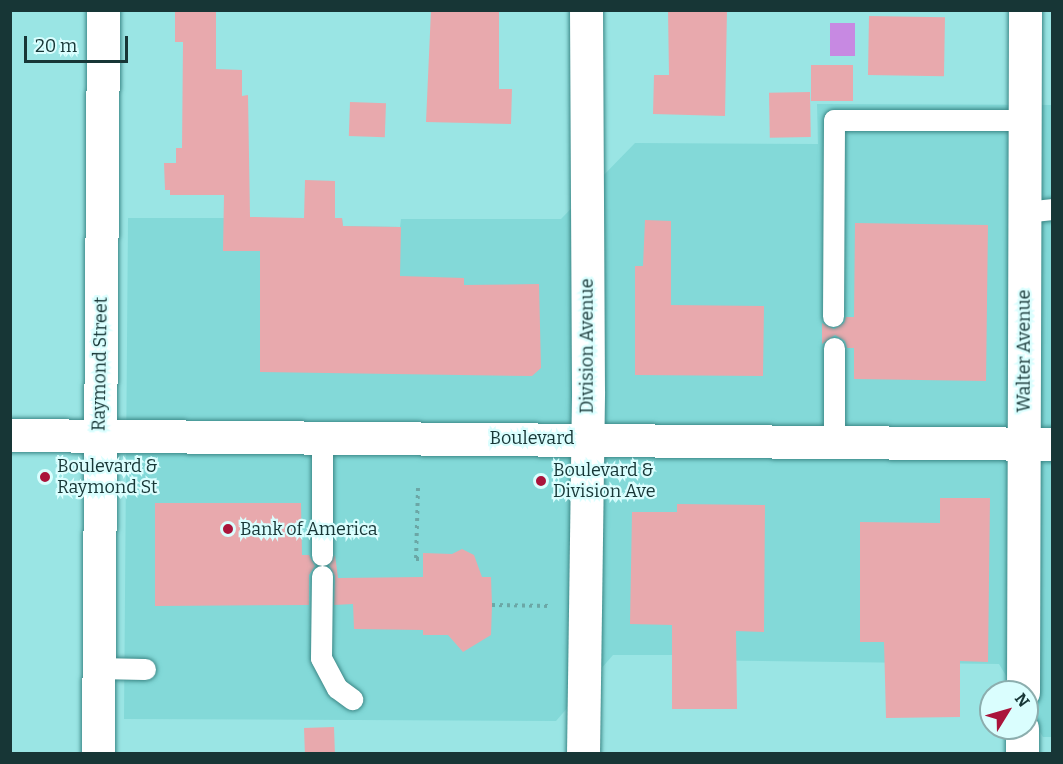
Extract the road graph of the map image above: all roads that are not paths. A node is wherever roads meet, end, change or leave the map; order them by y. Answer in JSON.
{"nodes":[{"id":1,"x":103,"y":10,"type":"edge"},
{"id":2,"x":586,"y":10,"type":"edge"},
{"id":3,"x":1025,"y":10,"type":"edge"},
{"id":4,"x":1024,"y":120,"type":"junction"},
{"id":5,"x":1038,"y":211,"type":"edge"},
{"id":6,"x":833,"y":316,"type":"dead end"},
{"id":7,"x":834,"y":348,"type":"dead end"},
{"id":8,"x":10,"y":435,"type":"edge"},
{"id":9,"x":99,"y":436,"type":"junction"},
{"id":10,"x":322,"y":438,"type":"junction"},
{"id":11,"x":587,"y":438,"type":"junction"},
{"id":12,"x":834,"y":440,"type":"junction"},
{"id":13,"x":1038,"y":444,"type":"edge"},
{"id":14,"x":98,"y":668,"type":"junction"},
{"id":15,"x":145,"y":669,"type":"dead end"},
{"id":16,"x":1024,"y":680,"type":"edge"},
{"id":17,"x":352,"y":699,"type":"dead end"},
{"id":18,"x":98,"y":753,"type":"edge"},
{"id":19,"x":583,"y":753,"type":"edge"}],
"edges":[{"from":1,"to":9,"type":"street","name":"Raymond Street"},
{"from":2,"to":11,"type":"street","name":"Division Avenue"},
{"from":3,"to":4,"type":"street","name":"Walter Avenue"},
{"from":4,"to":5,"type":"street","name":"Walter Avenue"},
{"from":4,"to":6,"type":"lane"},
{"from":5,"to":13,"type":"street","name":"Walter Avenue"},
{"from":7,"to":12,"type":"lane"},
{"from":8,"to":9,"type":"street","name":"Boulevard"},
{"from":9,"to":10,"type":"street","name":"Boulevard"},
{"from":9,"to":14,"type":"street","name":"Raymond Street"},
{"from":10,"to":11,"type":"street","name":"Boulevard"},
{"from":10,"to":17,"type":"lane"},
{"from":11,"to":12,"type":"street","name":"Boulevard"},
{"from":11,"to":19,"type":"street","name":"Division Avenue"},
{"from":12,"to":13,"type":"street","name":"Boulevard"},
{"from":13,"to":16,"type":"street","name":"Walter Avenue"},
{"from":14,"to":15,"type":"lane"},
{"from":14,"to":18,"type":"street","name":"Raymond Street"}]}
